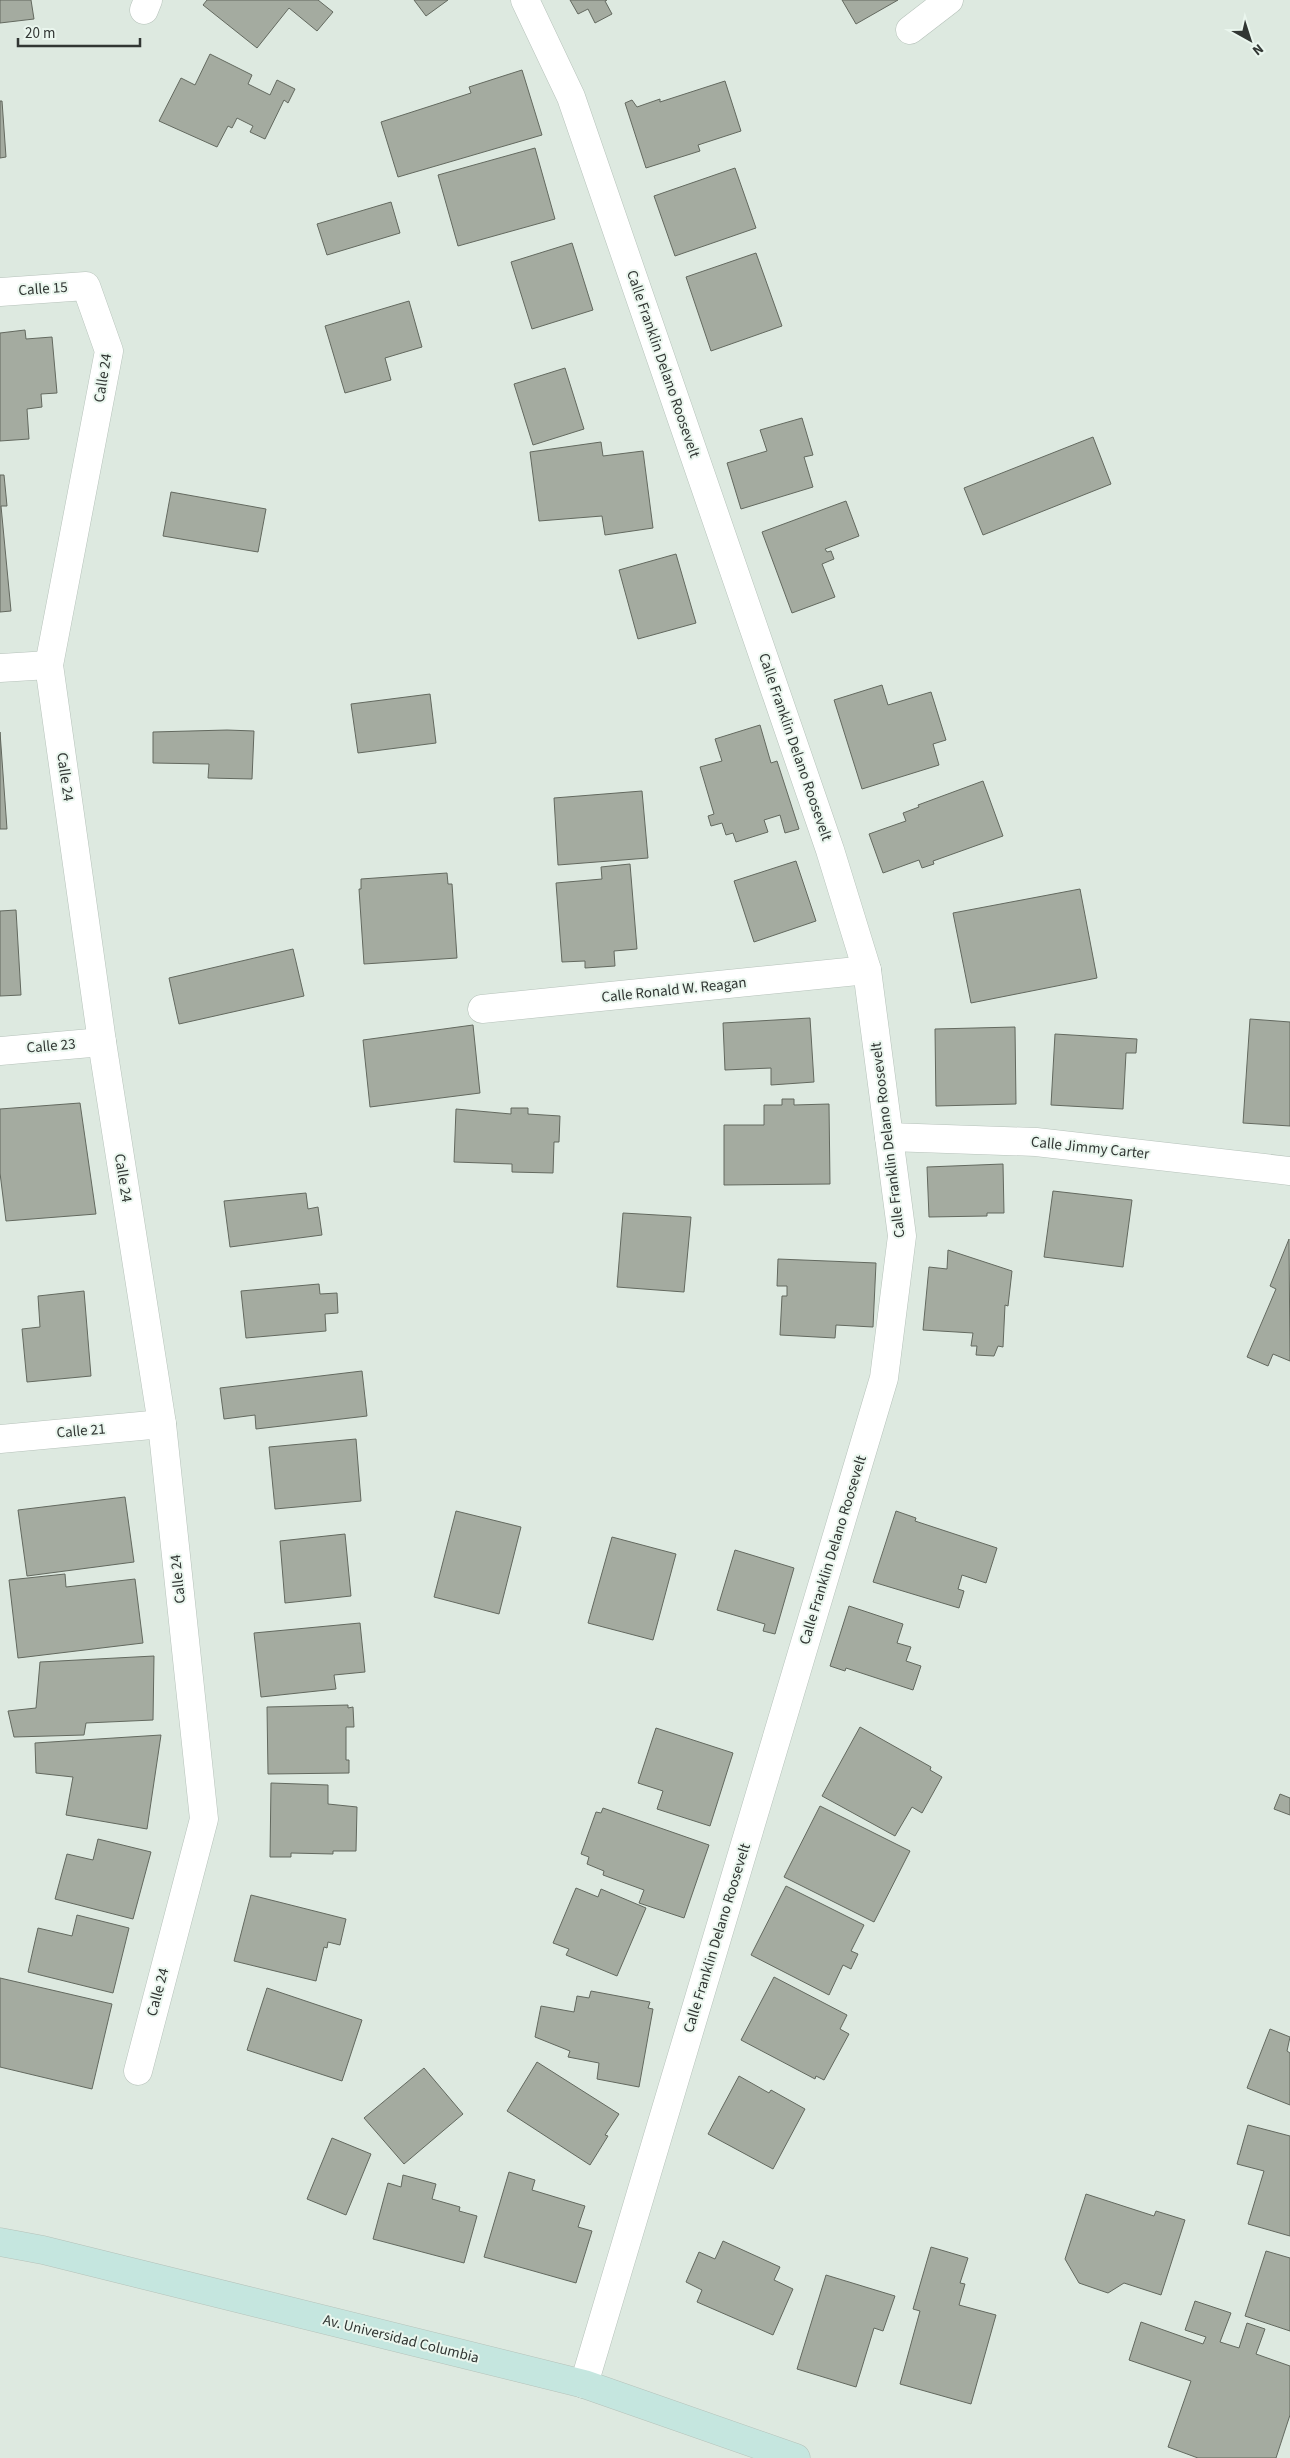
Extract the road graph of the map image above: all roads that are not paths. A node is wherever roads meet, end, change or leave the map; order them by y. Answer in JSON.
{"nodes":[{"id":1,"x":525,"y":0,"type":"edge"},
{"id":2,"x":949,"y":0,"type":"edge"},
{"id":3,"x":910,"y":30,"type":"dead end"},
{"id":4,"x":86,"y":286,"type":"joint"},
{"id":5,"x":0,"y":292,"type":"edge"},
{"id":6,"x":49,"y":665,"type":"junction"},
{"id":7,"x":0,"y":668,"type":"edge"},
{"id":8,"x":867,"y":970,"type":"junction"},
{"id":9,"x":482,"y":1009,"type":"dead end"},
{"id":10,"x":102,"y":1042,"type":"junction"},
{"id":11,"x":0,"y":1051,"type":"edge"},
{"id":12,"x":889,"y":1136,"type":"junction"},
{"id":13,"x":1290,"y":1171,"type":"edge"},
{"id":14,"x":162,"y":1424,"type":"junction"},
{"id":15,"x":0,"y":1439,"type":"edge"},
{"id":16,"x":138,"y":2070,"type":"dead end"},
{"id":17,"x":0,"y":2242,"type":"edge"},
{"id":18,"x":584,"y":2384,"type":"junction"},
{"id":19,"x":796,"y":2458,"type":"edge"}],
"edges":[{"from":1,"to":8,"type":"street","name":"Calle Franklin Delano Roosevelt"},
{"from":2,"to":3,"type":"street"},
{"from":4,"to":5,"type":"street","name":"Calle 15"},
{"from":4,"to":6,"type":"street","name":"Calle 24"},
{"from":6,"to":7,"type":"street"},
{"from":6,"to":10,"type":"street","name":"Calle 24"},
{"from":8,"to":9,"type":"street","name":"Calle Ronald W. Reagan"},
{"from":8,"to":12,"type":"street","name":"Calle Franklin Delano Roosevelt"},
{"from":10,"to":11,"type":"street","name":"Calle 23"},
{"from":10,"to":14,"type":"street","name":"Calle 24"},
{"from":12,"to":13,"type":"street","name":"Calle Jimmy Carter"},
{"from":12,"to":18,"type":"street","name":"Calle Franklin Delano Roosevelt"},
{"from":14,"to":15,"type":"street","name":"Calle 21"},
{"from":14,"to":16,"type":"street","name":"Calle 24"},
{"from":17,"to":18,"type":"main road","name":"Av. Universidad Columbia"},
{"from":18,"to":19,"type":"main road","name":"Av. Universidad Columbia"}]}
